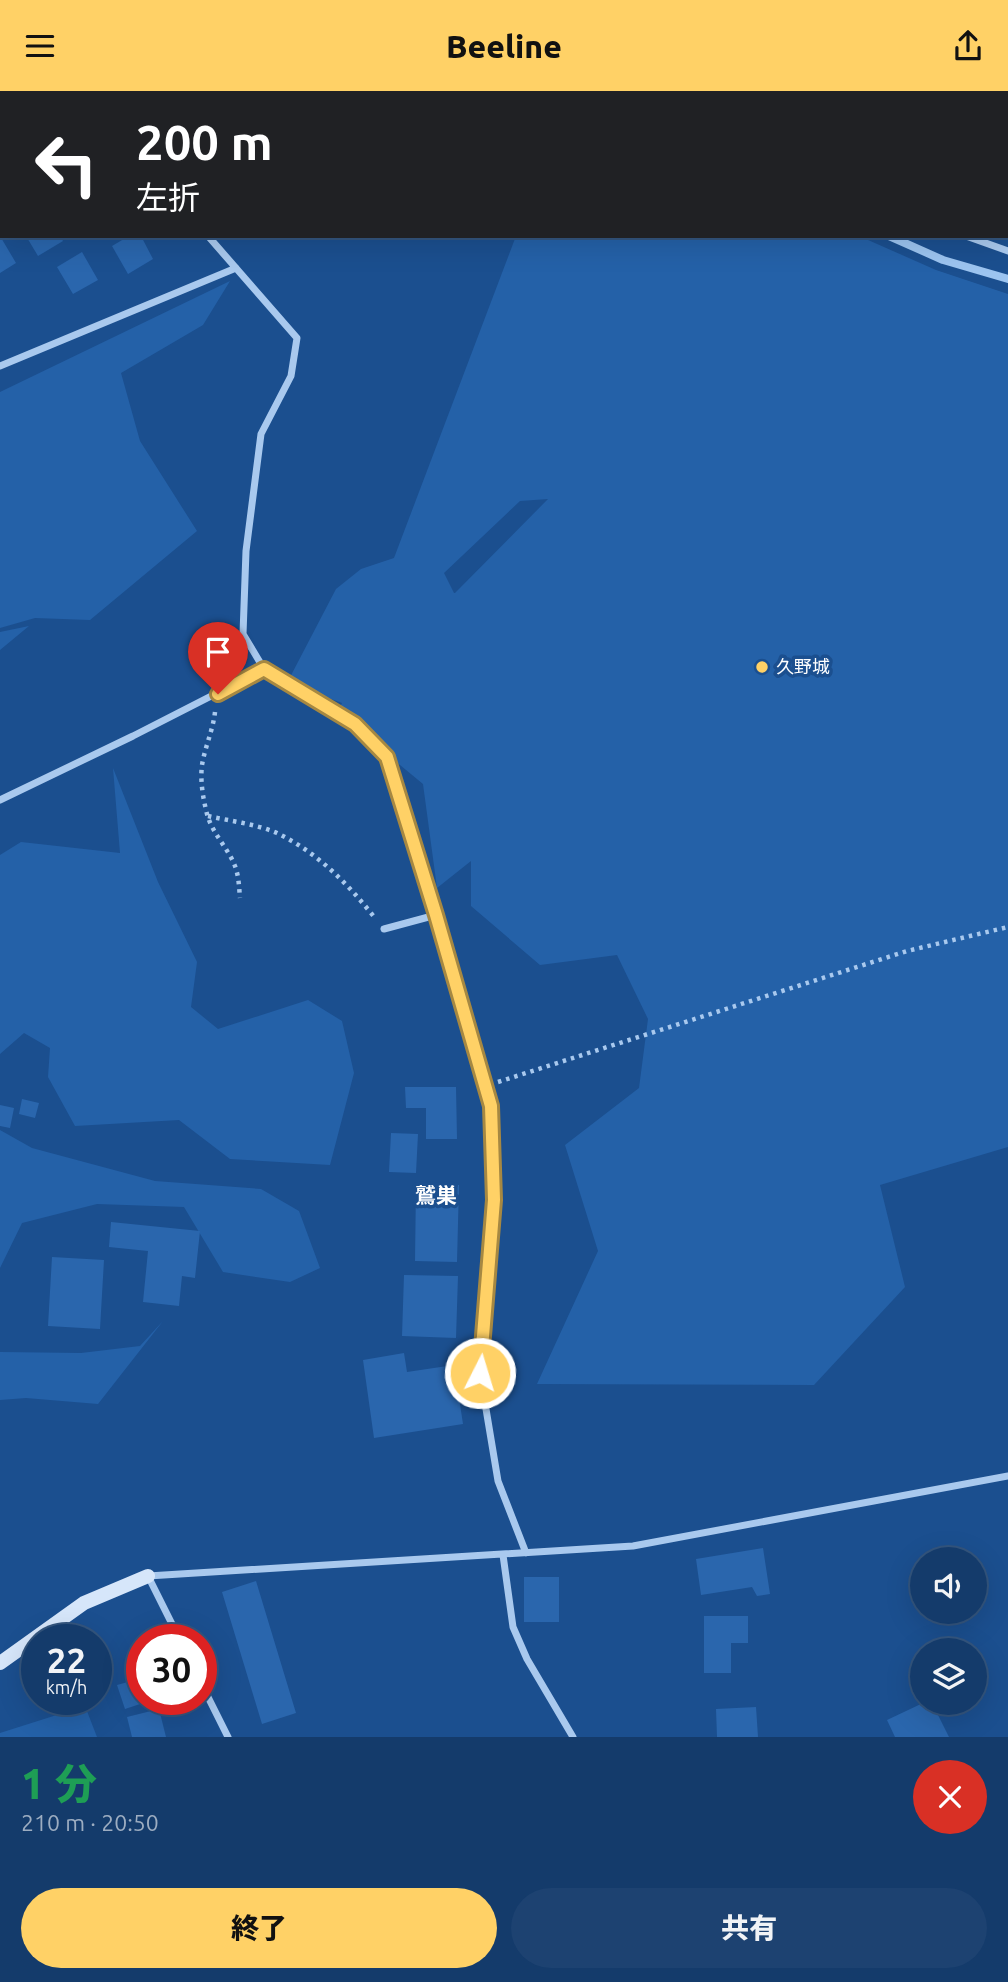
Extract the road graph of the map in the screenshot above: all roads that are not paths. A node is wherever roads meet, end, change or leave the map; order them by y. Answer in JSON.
{"nodes":[{"id":1,"x":210,"y":238,"type":"edge"},
{"id":2,"x":972,"y":238,"type":"edge"},
{"id":3,"x":1008,"y":251,"type":"edge"},
{"id":4,"x":236,"y":268,"type":"junction"},
{"id":5,"x":0,"y":366,"type":"edge"},
{"id":6,"x":264,"y":669,"type":"junction"},
{"id":7,"x":0,"y":800,"type":"edge"},
{"id":8,"x":436,"y":915,"type":"junction"},
{"id":9,"x":384,"y":929,"type":"road end"},
{"id":10,"x":1008,"y":1476,"type":"edge"},
{"id":11,"x":526,"y":1553,"type":"junction"},
{"id":12,"x":503,"y":1555,"type":"junction"},
{"id":13,"x":148,"y":1576,"type":"junction"},
{"id":14,"x":172,"y":1624,"type":"edge"},
{"id":15,"x":0,"y":1663,"type":"edge"},
{"id":16,"x":217,"y":1715,"type":"edge"},
{"id":17,"x":228,"y":1737,"type":"edge"},
{"id":18,"x":573,"y":1737,"type":"edge"}],
"edges":[{"from":1,"to":4,"type":"street"},
{"from":2,"to":3,"type":"street"},
{"from":4,"to":5,"type":"street"},
{"from":4,"to":6,"type":"street"},
{"from":6,"to":7,"type":"street"},
{"from":6,"to":8,"type":"street"},
{"from":8,"to":9,"type":"street"},
{"from":8,"to":11,"type":"street"},
{"from":10,"to":11,"type":"street"},
{"from":11,"to":12,"type":"street"},
{"from":12,"to":13,"type":"street"},
{"from":12,"to":18,"type":"street"},
{"from":13,"to":14,"type":"street"},
{"from":13,"to":15,"type":"street"},
{"from":16,"to":17,"type":"street"}]}
